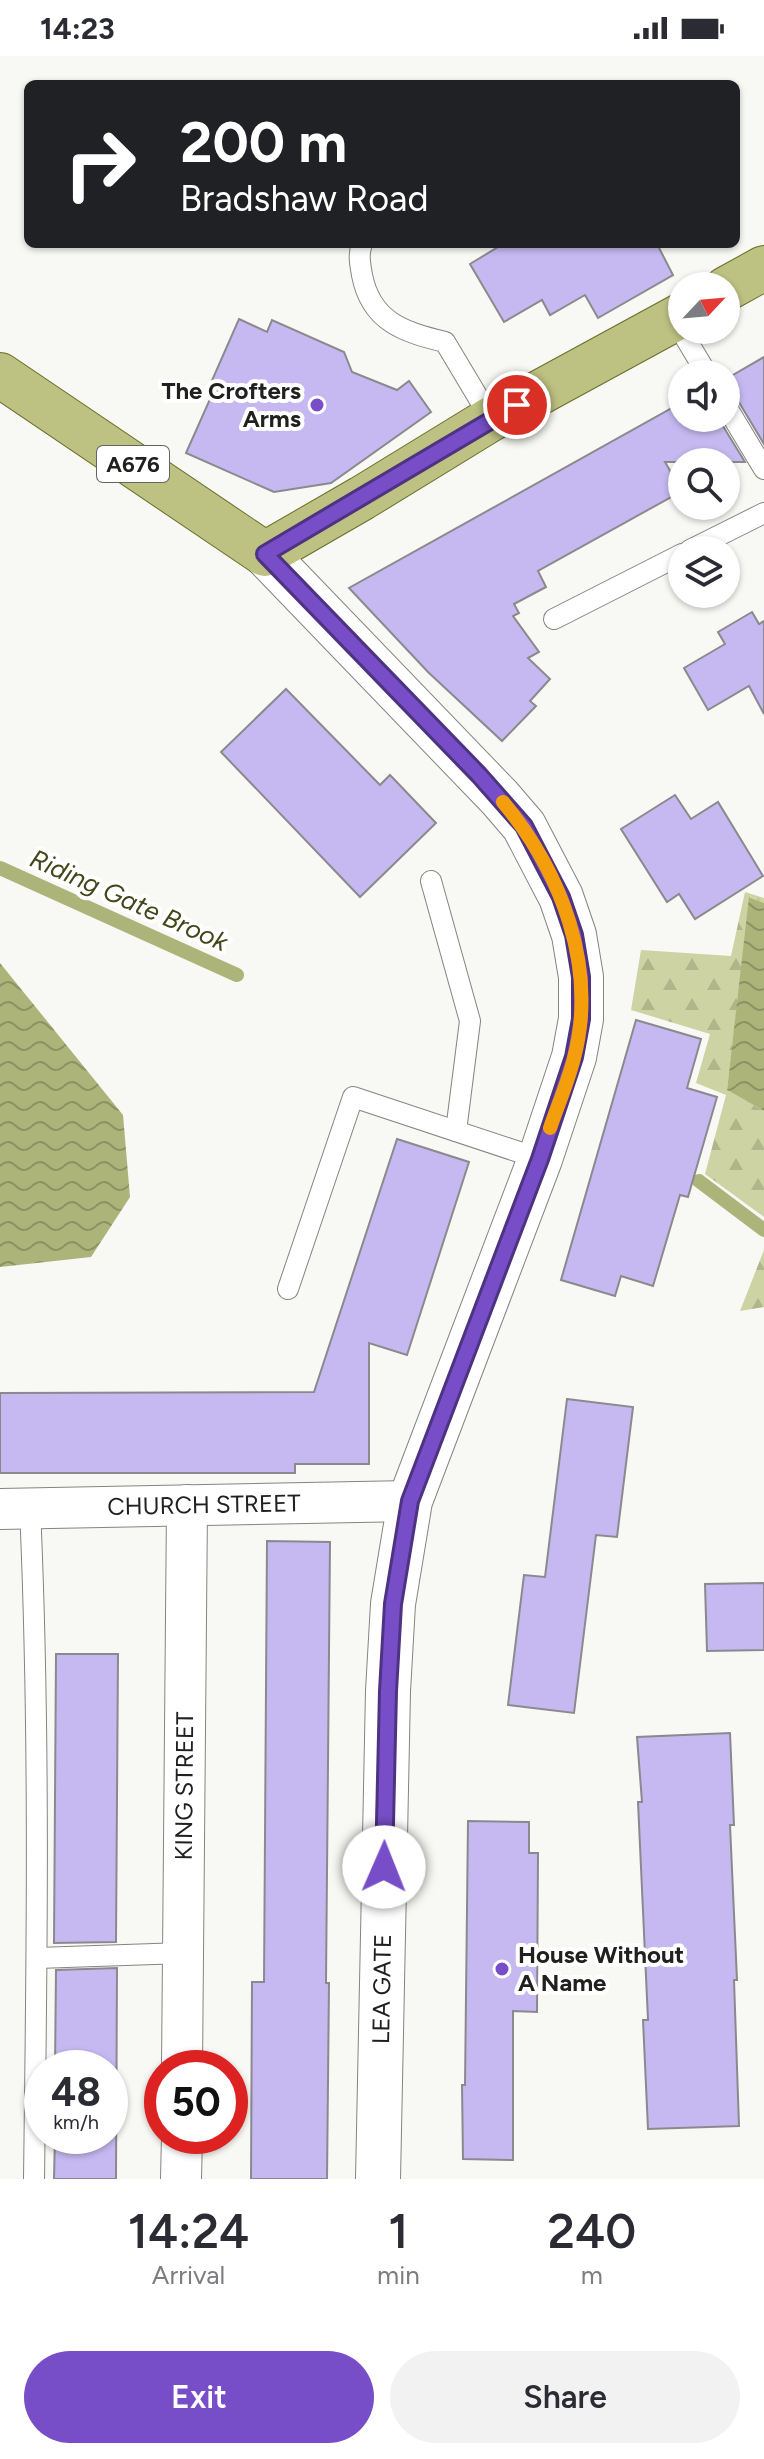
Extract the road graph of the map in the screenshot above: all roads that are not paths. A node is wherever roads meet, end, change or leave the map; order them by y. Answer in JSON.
{"nodes":[{"id":1,"x":360,"y":248,"type":"edge"},
{"id":2,"x":764,"y":268,"type":"edge"},
{"id":3,"x":740,"y":281,"type":"edge"},
{"id":4,"x":668,"y":322,"type":"edge"},
{"id":5,"x":0,"y":375,"type":"edge"},
{"id":6,"x":491,"y":419,"type":"junction"},
{"id":7,"x":740,"y":429,"type":"edge"},
{"id":8,"x":764,"y":469,"type":"edge"},
{"id":9,"x":764,"y":513,"type":"edge"},
{"id":10,"x":718,"y":536,"type":"edge"},
{"id":11,"x":265,"y":554,"type":"junction"},
{"id":12,"x":668,"y":561,"type":"edge"},
{"id":13,"x":554,"y":619,"type":"dead end"},
{"id":14,"x":431,"y":881,"type":"dead end"},
{"id":15,"x":456,"y":1131,"type":"junction"},
{"id":16,"x":540,"y":1159,"type":"junction"},
{"id":17,"x":288,"y":1289,"type":"dead end"},
{"id":18,"x":410,"y":1501,"type":"junction"},
{"id":19,"x":187,"y":1505,"type":"junction"},
{"id":20,"x":15,"y":1508,"type":"edge"},
{"id":21,"x":184,"y":1953,"type":"junction"},
{"id":22,"x":37,"y":1958,"type":"junction"},
{"id":23,"x":182,"y":2050,"type":"edge"},
{"id":24,"x":182,"y":2154,"type":"edge"},
{"id":25,"x":34,"y":2179,"type":"edge"},
{"id":26,"x":181,"y":2179,"type":"edge"},
{"id":27,"x":378,"y":2179,"type":"edge"}],
"edges":[{"from":1,"to":6,"type":"lane"},
{"from":2,"to":3,"type":"main road"},
{"from":4,"to":6,"type":"main road"},
{"from":5,"to":11,"type":"main road","number":"A676"},
{"from":6,"to":11,"type":"main road"},
{"from":7,"to":8,"type":"lane"},
{"from":9,"to":10,"type":"lane"},
{"from":11,"to":16,"type":"main road","name":"LEA GATE"},
{"from":12,"to":13,"type":"lane"},
{"from":14,"to":15,"type":"lane"},
{"from":15,"to":16,"type":"lane"},
{"from":15,"to":17,"type":"lane"},
{"from":16,"to":18,"type":"main road","name":"LEA GATE"},
{"from":18,"to":19,"type":"street","name":"CHURCH STREET"},
{"from":18,"to":27,"type":"main road","name":"LEA GATE"},
{"from":19,"to":20,"type":"street","name":"CHURCH STREET"},
{"from":19,"to":21,"type":"street","name":"KING STREET"},
{"from":20,"to":22,"type":"lane"},
{"from":21,"to":22,"type":"lane"},
{"from":21,"to":23,"type":"street","name":"KING STREET"},
{"from":22,"to":25,"type":"lane"},
{"from":24,"to":26,"type":"street"}]}
